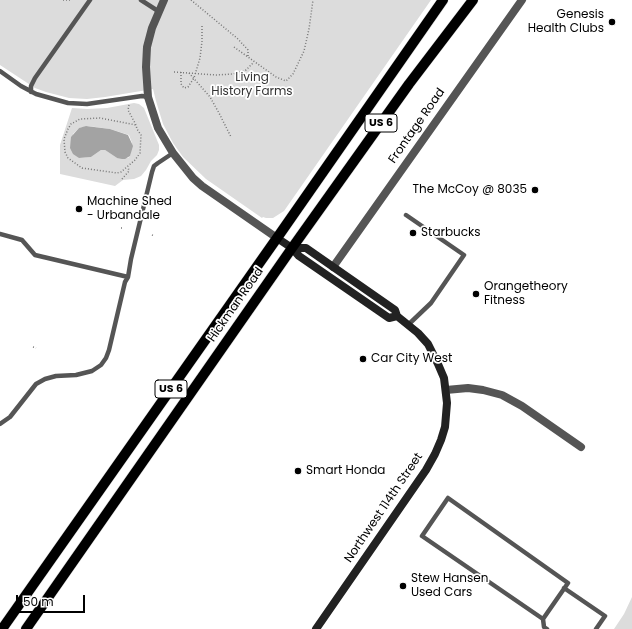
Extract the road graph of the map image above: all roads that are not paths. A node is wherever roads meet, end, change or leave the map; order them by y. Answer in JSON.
{"nodes":[{"id":1,"x":90,"y":0,"type":"edge"},
{"id":2,"x":141,"y":0,"type":"edge"},
{"id":3,"x":164,"y":0,"type":"edge"},
{"id":4,"x":444,"y":0,"type":"edge"},
{"id":5,"x":473,"y":0,"type":"edge"},
{"id":6,"x":522,"y":0,"type":"edge"},
{"id":7,"x":158,"y":11,"type":"junction"},
{"id":8,"x":0,"y":71,"type":"edge"},
{"id":9,"x":32,"y":92,"type":"junction"},
{"id":10,"x":148,"y":97,"type":"junction"},
{"id":11,"x":173,"y":154,"type":"junction"},
{"id":12,"x":406,"y":215,"type":"dead end"},
{"id":13,"x":0,"y":234,"type":"edge"},
{"id":14,"x":278,"y":238,"type":"junction"},
{"id":15,"x":292,"y":248,"type":"junction"},
{"id":16,"x":333,"y":267,"type":"junction"},
{"id":17,"x":128,"y":277,"type":"junction"},
{"id":18,"x":397,"y":316,"type":"junction"},
{"id":19,"x":409,"y":324,"type":"junction"},
{"id":20,"x":446,"y":390,"type":"junction"},
{"id":21,"x":0,"y":424,"type":"edge"},
{"id":22,"x":581,"y":447,"type":"dead end"},
{"id":23,"x":564,"y":588,"type":"junction"},
{"id":24,"x":543,"y":619,"type":"junction"},
{"id":25,"x":2,"y":629,"type":"edge"},
{"id":26,"x":26,"y":629,"type":"edge"},
{"id":27,"x":316,"y":629,"type":"edge"},
{"id":28,"x":547,"y":629,"type":"edge"},
{"id":29,"x":596,"y":629,"type":"edge"}],
"edges":[{"from":1,"to":9,"type":"lane"},
{"from":2,"to":7,"type":"lane"},
{"from":3,"to":7,"type":"street"},
{"from":4,"to":14,"type":"main road","name":"Hickman Road","number":"US 6"},
{"from":5,"to":15,"type":"main road","name":"Hickman Road","number":"US 6"},
{"from":6,"to":16,"type":"street","name":"Frontage Road"},
{"from":7,"to":10,"type":"street"},
{"from":8,"to":9,"type":"lane"},
{"from":9,"to":10,"type":"lane"},
{"from":10,"to":11,"type":"street"},
{"from":11,"to":14,"type":"street"},
{"from":11,"to":17,"type":"lane"},
{"from":12,"to":19,"type":"lane"},
{"from":13,"to":17,"type":"lane"},
{"from":14,"to":15,"type":"street"},
{"from":14,"to":25,"type":"main road","name":"Hickman Road","number":"US 6"},
{"from":15,"to":16,"type":"street"},
{"from":15,"to":18,"type":"street"},
{"from":15,"to":26,"type":"main road","name":"Hickman Road","number":"US 6"},
{"from":16,"to":18,"type":"street"},
{"from":17,"to":21,"type":"lane"},
{"from":18,"to":19,"type":"street","name":"Northwest 114th Street"},
{"from":19,"to":20,"type":"street","name":"Northwest 114th Street"},
{"from":20,"to":22,"type":"street"},
{"from":20,"to":27,"type":"street","name":"Northwest 114th Street"},
{"from":23,"to":24,"type":"lane"},
{"from":23,"to":24,"type":"lane"},
{"from":23,"to":29,"type":"lane"},
{"from":24,"to":28,"type":"lane"}]}
